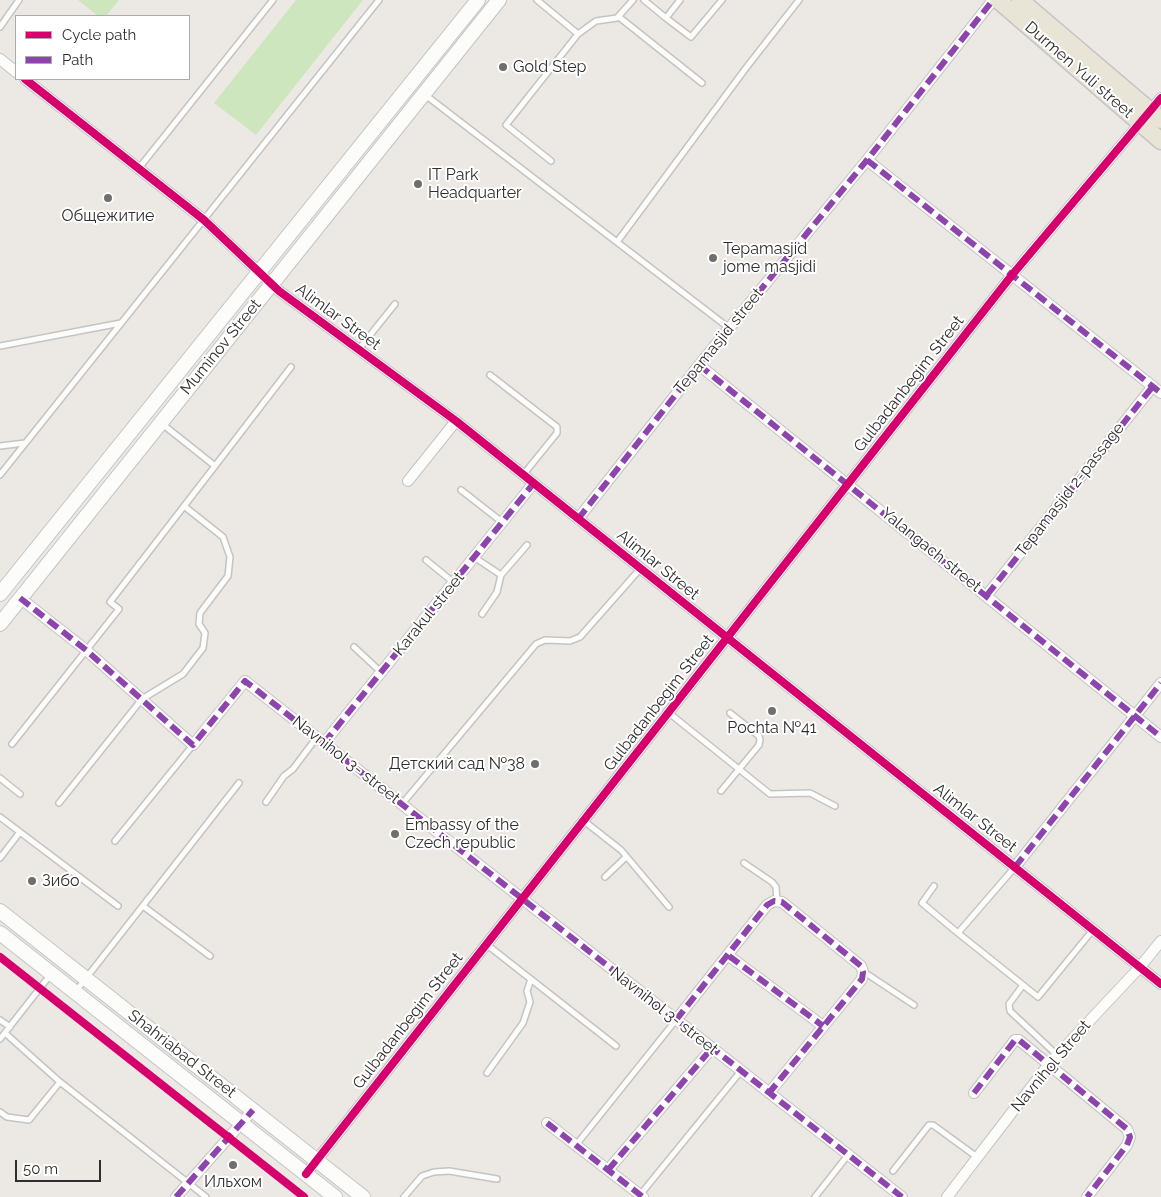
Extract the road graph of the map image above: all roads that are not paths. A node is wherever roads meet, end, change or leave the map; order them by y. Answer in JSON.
{"nodes":[{"id":1,"x":19,"y":0,"type":"edge"},
{"id":2,"x":273,"y":0,"type":"edge"},
{"id":3,"x":379,"y":0,"type":"edge"},
{"id":4,"x":478,"y":0,"type":"edge"},
{"id":5,"x":499,"y":0,"type":"edge"},
{"id":6,"x":537,"y":0,"type":"edge"},
{"id":7,"x":633,"y":0,"type":"edge"},
{"id":8,"x":644,"y":0,"type":"edge"},
{"id":9,"x":680,"y":0,"type":"edge"},
{"id":10,"x":722,"y":0,"type":"edge"},
{"id":11,"x":788,"y":0,"type":"edge"},
{"id":12,"x":993,"y":0,"type":"edge"},
{"id":13,"x":998,"y":0,"type":"edge"},
{"id":14,"x":1020,"y":0,"type":"edge"},
{"id":15,"x":797,"y":2,"type":"edge"},
{"id":16,"x":619,"y":16,"type":"junction"},
{"id":17,"x":666,"y":18,"type":"junction"},
{"id":18,"x":0,"y":27,"type":"edge"},
{"id":19,"x":578,"y":34,"type":"junction"},
{"id":20,"x":0,"y":59,"type":"edge"},
{"id":21,"x":15,"y":71,"type":"edge"},
{"id":22,"x":26,"y":80,"type":"edge"},
{"id":23,"x":702,"y":83,"type":"dead end"},
{"id":24,"x":424,"y":93,"type":"junction"},
{"id":25,"x":1161,"y":98,"type":"edge"},
{"id":26,"x":1150,"y":118,"type":"edge"},
{"id":27,"x":1161,"y":141,"type":"edge"},
{"id":28,"x":867,"y":160,"type":"junction"},
{"id":29,"x":551,"y":161,"type":"dead end"},
{"id":30,"x":139,"y":168,"type":"junction"},
{"id":31,"x":204,"y":220,"type":"junction"},
{"id":32,"x":617,"y":242,"type":"junction"},
{"id":33,"x":258,"y":271,"type":"junction"},
{"id":34,"x":1012,"y":275,"type":"junction"},
{"id":35,"x":272,"y":284,"type":"junction"},
{"id":36,"x":395,"y":304,"type":"dead end"},
{"id":37,"x":121,"y":323,"type":"junction"},
{"id":38,"x":729,"y":328,"type":"junction"},
{"id":39,"x":0,"y":346,"type":"edge"},
{"id":40,"x":359,"y":350,"type":"junction"},
{"id":41,"x":699,"y":365,"type":"junction"},
{"id":42,"x":291,"y":367,"type":"dead end"},
{"id":43,"x":490,"y":375,"type":"dead end"},
{"id":44,"x":1157,"y":389,"type":"edge"},
{"id":45,"x":456,"y":421,"type":"junction"},
{"id":46,"x":160,"y":423,"type":"junction"},
{"id":47,"x":25,"y":443,"type":"junction"},
{"id":48,"x":0,"y":446,"type":"edge"},
{"id":49,"x":215,"y":466,"type":"junction"},
{"id":50,"x":0,"y":475,"type":"edge"},
{"id":51,"x":523,"y":476,"type":"junction"},
{"id":52,"x":408,"y":481,"type":"dead end"},
{"id":53,"x":848,"y":483,"type":"junction"},
{"id":54,"x":533,"y":484,"type":"junction"},
{"id":55,"x":461,"y":490,"type":"dead end"},
{"id":56,"x":184,"y":506,"type":"junction"},
{"id":57,"x":578,"y":519,"type":"junction"},
{"id":58,"x":502,"y":522,"type":"junction"},
{"id":59,"x":527,"y":546,"type":"dead end"},
{"id":60,"x":474,"y":557,"type":"junction"},
{"id":61,"x":426,"y":560,"type":"dead end"},
{"id":62,"x":640,"y":569,"type":"junction"},
{"id":63,"x":501,"y":576,"type":"junction"},
{"id":64,"x":454,"y":582,"type":"junction"},
{"id":65,"x":0,"y":594,"type":"edge"},
{"id":66,"x":987,"y":594,"type":"junction"},
{"id":67,"x":20,"y":598,"type":"junction"},
{"id":68,"x":482,"y":614,"type":"dead end"},
{"id":69,"x":0,"y":624,"type":"edge"},
{"id":70,"x":727,"y":638,"type":"junction"},
{"id":71,"x":354,"y":647,"type":"dead end"},
{"id":72,"x":86,"y":650,"type":"junction"},
{"id":73,"x":381,"y":672,"type":"junction"},
{"id":74,"x":1161,"y":683,"type":"edge"},
{"id":75,"x":142,"y":699,"type":"junction"},
{"id":76,"x":669,"y":713,"type":"junction"},
{"id":77,"x":730,"y":713,"type":"dead end"},
{"id":78,"x":1135,"y":716,"type":"junction"},
{"id":79,"x":1161,"y":737,"type":"edge"},
{"id":80,"x":320,"y":740,"type":"junction"},
{"id":81,"x":12,"y":744,"type":"dead end"},
{"id":82,"x":194,"y":745,"type":"junction"},
{"id":83,"x":740,"y":770,"type":"junction"},
{"id":84,"x":0,"y":778,"type":"edge"},
{"id":85,"x":239,"y":782,"type":"dead end"},
{"id":86,"x":721,"y":791,"type":"dead end"},
{"id":87,"x":20,"y":794,"type":"dead end"},
{"id":88,"x":266,"y":802,"type":"dead end"},
{"id":89,"x":59,"y":803,"type":"dead end"},
{"id":90,"x":402,"y":804,"type":"junction"},
{"id":91,"x":835,"y":806,"type":"dead end"},
{"id":92,"x":0,"y":817,"type":"edge"},
{"id":93,"x":584,"y":821,"type":"junction"},
{"id":94,"x":20,"y":832,"type":"junction"},
{"id":95,"x":115,"y":841,"type":"dead end"},
{"id":96,"x":626,"y":857,"type":"junction"},
{"id":97,"x":0,"y":858,"type":"edge"},
{"id":98,"x":744,"y":863,"type":"dead end"},
{"id":99,"x":1015,"y":867,"type":"junction"},
{"id":100,"x":605,"y":877,"type":"dead end"},
{"id":101,"x":934,"y":886,"type":"dead end"},
{"id":102,"x":521,"y":898,"type":"junction"},
{"id":103,"x":777,"y":902,"type":"junction"},
{"id":104,"x":118,"y":906,"type":"dead end"},
{"id":105,"x":143,"y":906,"type":"junction"},
{"id":106,"x":669,"y":907,"type":"dead end"},
{"id":107,"x":0,"y":911,"type":"edge"},
{"id":108,"x":1092,"y":931,"type":"junction"},
{"id":109,"x":0,"y":933,"type":"edge"},
{"id":110,"x":958,"y":933,"type":"junction"},
{"id":111,"x":1161,"y":941,"type":"edge"},
{"id":112,"x":485,"y":944,"type":"junction"},
{"id":113,"x":210,"y":956,"type":"dead end"},
{"id":114,"x":729,"y":956,"type":"junction"},
{"id":115,"x":1140,"y":967,"type":"junction"},
{"id":116,"x":863,"y":972,"type":"junction"},
{"id":117,"x":51,"y":974,"type":"junction"},
{"id":118,"x":86,"y":979,"type":"junction"},
{"id":119,"x":531,"y":979,"type":"junction"},
{"id":120,"x":1161,"y":984,"type":"edge"},
{"id":121,"x":1023,"y":985,"type":"junction"},
{"id":122,"x":75,"y":992,"type":"junction"},
{"id":123,"x":914,"y":1005,"type":"dead end"},
{"id":124,"x":0,"y":1020,"type":"edge"},
{"id":125,"x":676,"y":1020,"type":"junction"},
{"id":126,"x":823,"y":1026,"type":"junction"},
{"id":127,"x":10,"y":1027,"type":"junction"},
{"id":128,"x":5,"y":1033,"type":"junction"},
{"id":129,"x":0,"y":1039,"type":"edge"},
{"id":130,"x":616,"y":1046,"type":"dead end"},
{"id":131,"x":712,"y":1048,"type":"junction"},
{"id":132,"x":1057,"y":1055,"type":"junction"},
{"id":133,"x":1049,"y":1064,"type":"junction"},
{"id":134,"x":742,"y":1071,"type":"junction"},
{"id":135,"x":487,"y":1073,"type":"dead end"},
{"id":136,"x":60,"y":1082,"type":"junction"},
{"id":137,"x":769,"y":1093,"type":"junction"},
{"id":138,"x":974,"y":1093,"type":"dead end"},
{"id":139,"x":253,"y":1110,"type":"junction"},
{"id":140,"x":0,"y":1112,"type":"edge"},
{"id":141,"x":547,"y":1123,"type":"dead end"},
{"id":142,"x":242,"y":1124,"type":"junction"},
{"id":143,"x":576,"y":1145,"type":"junction"},
{"id":144,"x":848,"y":1155,"type":"junction"},
{"id":145,"x":977,"y":1157,"type":"junction"},
{"id":146,"x":317,"y":1160,"type":"junction"},
{"id":147,"x":608,"y":1170,"type":"junction"},
{"id":148,"x":893,"y":1171,"type":"dead end"},
{"id":149,"x":306,"y":1174,"type":"junction"},
{"id":150,"x":497,"y":1179,"type":"dead end"},
{"id":151,"x":190,"y":1182,"type":"junction"},
{"id":152,"x":642,"y":1196,"type":"edge"},
{"id":153,"x":176,"y":1197,"type":"edge"},
{"id":154,"x":206,"y":1197,"type":"edge"},
{"id":155,"x":335,"y":1197,"type":"edge"},
{"id":156,"x":364,"y":1197,"type":"edge"},
{"id":157,"x":404,"y":1197,"type":"edge"},
{"id":158,"x":814,"y":1197,"type":"edge"},
{"id":159,"x":902,"y":1197,"type":"edge"},
{"id":160,"x":947,"y":1197,"type":"edge"},
{"id":161,"x":1087,"y":1197,"type":"edge"}],
"edges":[{"from":1,"to":18,"type":"lane"},
{"from":2,"to":30,"type":"lane"},
{"from":3,"to":31,"type":"lane"},
{"from":4,"to":33,"type":"main road","name":"Muminov Street"},
{"from":5,"to":24,"type":"main road","name":"Muminov Street"},
{"from":6,"to":19,"type":"lane"},
{"from":7,"to":16,"type":"lane"},
{"from":8,"to":17,"type":"lane"},
{"from":9,"to":17,"type":"lane"},
{"from":10,"to":17,"type":"lane"},
{"from":11,"to":15,"type":"lane"},
{"from":12,"to":28,"type":"street","name":"Tepamasjid street"},
{"from":13,"to":26,"type":"main road","name":"Durmen Yuli street"},
{"from":14,"to":26,"type":"main road","name":"Durmen Yuli street"},
{"from":15,"to":32,"type":"lane"},
{"from":16,"to":19,"type":"lane"},
{"from":16,"to":23,"type":"lane"},
{"from":19,"to":29,"type":"lane"},
{"from":20,"to":21,"type":"street"},
{"from":22,"to":30,"type":"street","name":"Аlimlar Street"},
{"from":24,"to":32,"type":"lane"},
{"from":24,"to":35,"type":"main road","name":"Muminov Street"},
{"from":25,"to":26,"type":"street","name":"Gulbadanbegim Street"},
{"from":26,"to":27,"type":"main road","name":"Durmen Yuli street"},
{"from":26,"to":34,"type":"street","name":"Gulbadanbegim Street"},
{"from":28,"to":34,"type":"street"},
{"from":28,"to":38,"type":"street","name":"Tepamasjid street"},
{"from":30,"to":31,"type":"street","name":"Аlimlar Street"},
{"from":31,"to":33,"type":"street","name":"Аlimlar Street"},
{"from":31,"to":37,"type":"lane"},
{"from":32,"to":38,"type":"lane"},
{"from":33,"to":35,"type":"street","name":"Аlimlar Street"},
{"from":33,"to":65,"type":"main road","name":"Muminov Street"},
{"from":34,"to":44,"type":"street"},
{"from":34,"to":53,"type":"street","name":"Gulbadanbegim Street"},
{"from":35,"to":40,"type":"street","name":"Аlimlar Street"},
{"from":35,"to":46,"type":"main road","name":"Muminov Street"},
{"from":36,"to":40,"type":"lane"},
{"from":37,"to":39,"type":"lane"},
{"from":37,"to":47,"type":"lane"},
{"from":38,"to":41,"type":"street","name":"Tepamasjid street"},
{"from":40,"to":45,"type":"street","name":"Аlimlar Street"},
{"from":41,"to":53,"type":"street","name":"Yalangach street"},
{"from":41,"to":57,"type":"street","name":"Tepamasjid street"},
{"from":42,"to":49,"type":"lane"},
{"from":43,"to":51,"type":"lane"},
{"from":44,"to":66,"type":"street","name":"Tepamasjid 2-passage"},
{"from":45,"to":51,"type":"street","name":"Аlimlar Street"},
{"from":45,"to":52,"type":"street"},
{"from":46,"to":49,"type":"lane"},
{"from":46,"to":67,"type":"main road","name":"Muminov Street"},
{"from":47,"to":48,"type":"lane"},
{"from":47,"to":50,"type":"lane"},
{"from":49,"to":56,"type":"lane"},
{"from":51,"to":54,"type":"street","name":"Аlimlar Street"},
{"from":53,"to":66,"type":"street","name":"Yalangach street"},
{"from":53,"to":70,"type":"street","name":"Gulbadanbegim Street"},
{"from":54,"to":57,"type":"street","name":"Аlimlar Street"},
{"from":54,"to":58,"type":"street","name":"Karakul street"},
{"from":55,"to":58,"type":"lane"},
{"from":56,"to":72,"type":"lane"},
{"from":56,"to":75,"type":"lane"},
{"from":57,"to":62,"type":"street","name":"Аlimlar Street"},
{"from":58,"to":60,"type":"street","name":"Karakul street"},
{"from":59,"to":63,"type":"lane"},
{"from":60,"to":63,"type":"lane"},
{"from":60,"to":64,"type":"street","name":"Karakul street"},
{"from":61,"to":64,"type":"lane"},
{"from":62,"to":70,"type":"street","name":"Аlimlar Street"},
{"from":62,"to":90,"type":"lane"},
{"from":63,"to":68,"type":"lane"},
{"from":64,"to":73,"type":"street","name":"Karakul street"},
{"from":66,"to":78,"type":"street","name":"Yalangach street"},
{"from":67,"to":69,"type":"main road","name":"Muminov Street"},
{"from":67,"to":72,"type":"street"},
{"from":70,"to":76,"type":"street","name":"Gulbadanbegim Street"},
{"from":70,"to":99,"type":"street","name":"Аlimlar Street"},
{"from":71,"to":73,"type":"lane"},
{"from":72,"to":75,"type":"street"},
{"from":72,"to":81,"type":"lane"},
{"from":73,"to":80,"type":"street","name":"Karakul street"},
{"from":74,"to":78,"type":"street"},
{"from":75,"to":82,"type":"street"},
{"from":75,"to":89,"type":"lane"},
{"from":76,"to":83,"type":"lane"},
{"from":76,"to":93,"type":"street","name":"Gulbadanbegim Street"},
{"from":77,"to":83,"type":"lane"},
{"from":78,"to":79,"type":"street","name":"Yalangach street"},
{"from":78,"to":99,"type":"street"},
{"from":80,"to":82,"type":"street","name":"Navnihol 3- street"},
{"from":80,"to":88,"type":"lane"},
{"from":80,"to":90,"type":"street","name":"Navnihol 3- street"},
{"from":82,"to":95,"type":"lane"},
{"from":83,"to":86,"type":"lane"},
{"from":83,"to":91,"type":"lane"},
{"from":84,"to":87,"type":"lane"},
{"from":85,"to":105,"type":"lane"},
{"from":90,"to":102,"type":"street","name":"Navnihol 3- street"},
{"from":92,"to":94,"type":"lane"},
{"from":93,"to":96,"type":"lane"},
{"from":93,"to":102,"type":"street","name":"Gulbadanbegim Street"},
{"from":94,"to":97,"type":"lane"},
{"from":94,"to":104,"type":"lane"},
{"from":96,"to":100,"type":"lane"},
{"from":96,"to":106,"type":"lane"},
{"from":98,"to":103,"type":"lane"},
{"from":99,"to":108,"type":"street","name":"Аlimlar Street"},
{"from":99,"to":110,"type":"lane"},
{"from":101,"to":110,"type":"lane"},
{"from":102,"to":112,"type":"street","name":"Gulbadanbegim Street"},
{"from":102,"to":125,"type":"street","name":"Navnihol 3- street"},
{"from":103,"to":114,"type":"street"},
{"from":103,"to":116,"type":"street"},
{"from":105,"to":113,"type":"lane"},
{"from":105,"to":118,"type":"lane"},
{"from":107,"to":118,"type":"main road","name":"Shahriabad Street"},
{"from":108,"to":115,"type":"street","name":"Аlimlar Street"},
{"from":108,"to":121,"type":"lane"},
{"from":109,"to":117,"type":"main road","name":"Shahriabad Street"},
{"from":110,"to":121,"type":"lane"},
{"from":111,"to":115,"type":"street","name":"Navnihol Street"},
{"from":112,"to":119,"type":"lane"},
{"from":112,"to":146,"type":"street","name":"Gulbadanbegim Street"},
{"from":114,"to":125,"type":"street"},
{"from":114,"to":126,"type":"street"},
{"from":115,"to":120,"type":"street","name":"Аlimlar Street"},
{"from":115,"to":132,"type":"street","name":"Navnihol Street"},
{"from":116,"to":123,"type":"lane"},
{"from":116,"to":126,"type":"street"},
{"from":117,"to":122,"type":"main road","name":"Shahriabad Street"},
{"from":117,"to":127,"type":"lane"},
{"from":118,"to":122,"type":"lane"},
{"from":118,"to":139,"type":"main road","name":"Shahriabad Street"},
{"from":119,"to":130,"type":"lane"},
{"from":119,"to":135,"type":"lane"},
{"from":121,"to":132,"type":"lane"},
{"from":122,"to":142,"type":"main road","name":"Shahriabad Street"},
{"from":124,"to":127,"type":"lane"},
{"from":125,"to":131,"type":"street","name":"Navnihol 3- street"},
{"from":125,"to":143,"type":"lane"},
{"from":126,"to":137,"type":"street"},
{"from":127,"to":128,"type":"lane"},
{"from":128,"to":129,"type":"lane"},
{"from":128,"to":136,"type":"lane"},
{"from":131,"to":134,"type":"street","name":"Navnihol 3- street"},
{"from":131,"to":147,"type":"street"},
{"from":132,"to":133,"type":"street","name":"Navnihol Street"},
{"from":133,"to":138,"type":"street"},
{"from":133,"to":145,"type":"street","name":"Navnihol Street"},
{"from":133,"to":161,"type":"street"},
{"from":134,"to":137,"type":"street","name":"Navnihol 3- street"},
{"from":134,"to":152,"type":"lane"},
{"from":136,"to":140,"type":"lane"},
{"from":136,"to":151,"type":"lane"},
{"from":137,"to":144,"type":"street","name":"Navnihol 3- street"},
{"from":139,"to":142,"type":"street"},
{"from":139,"to":146,"type":"main road","name":"Shahriabad Street"},
{"from":141,"to":143,"type":"street"},
{"from":142,"to":149,"type":"main road","name":"Shahriabad Street"},
{"from":142,"to":151,"type":"street"},
{"from":143,"to":147,"type":"street"},
{"from":144,"to":158,"type":"lane"},
{"from":144,"to":159,"type":"street","name":"Navnihol 3- street"},
{"from":145,"to":148,"type":"lane"},
{"from":145,"to":160,"type":"street","name":"Navnihol Street"},
{"from":146,"to":149,"type":"street","name":"Gulbadanbegim Street"},
{"from":146,"to":156,"type":"main road","name":"Shahriabad Street"},
{"from":147,"to":152,"type":"street"},
{"from":149,"to":155,"type":"main road","name":"Shahriabad Street"},
{"from":150,"to":157,"type":"lane"},
{"from":151,"to":153,"type":"street"},
{"from":151,"to":154,"type":"lane"}]}
